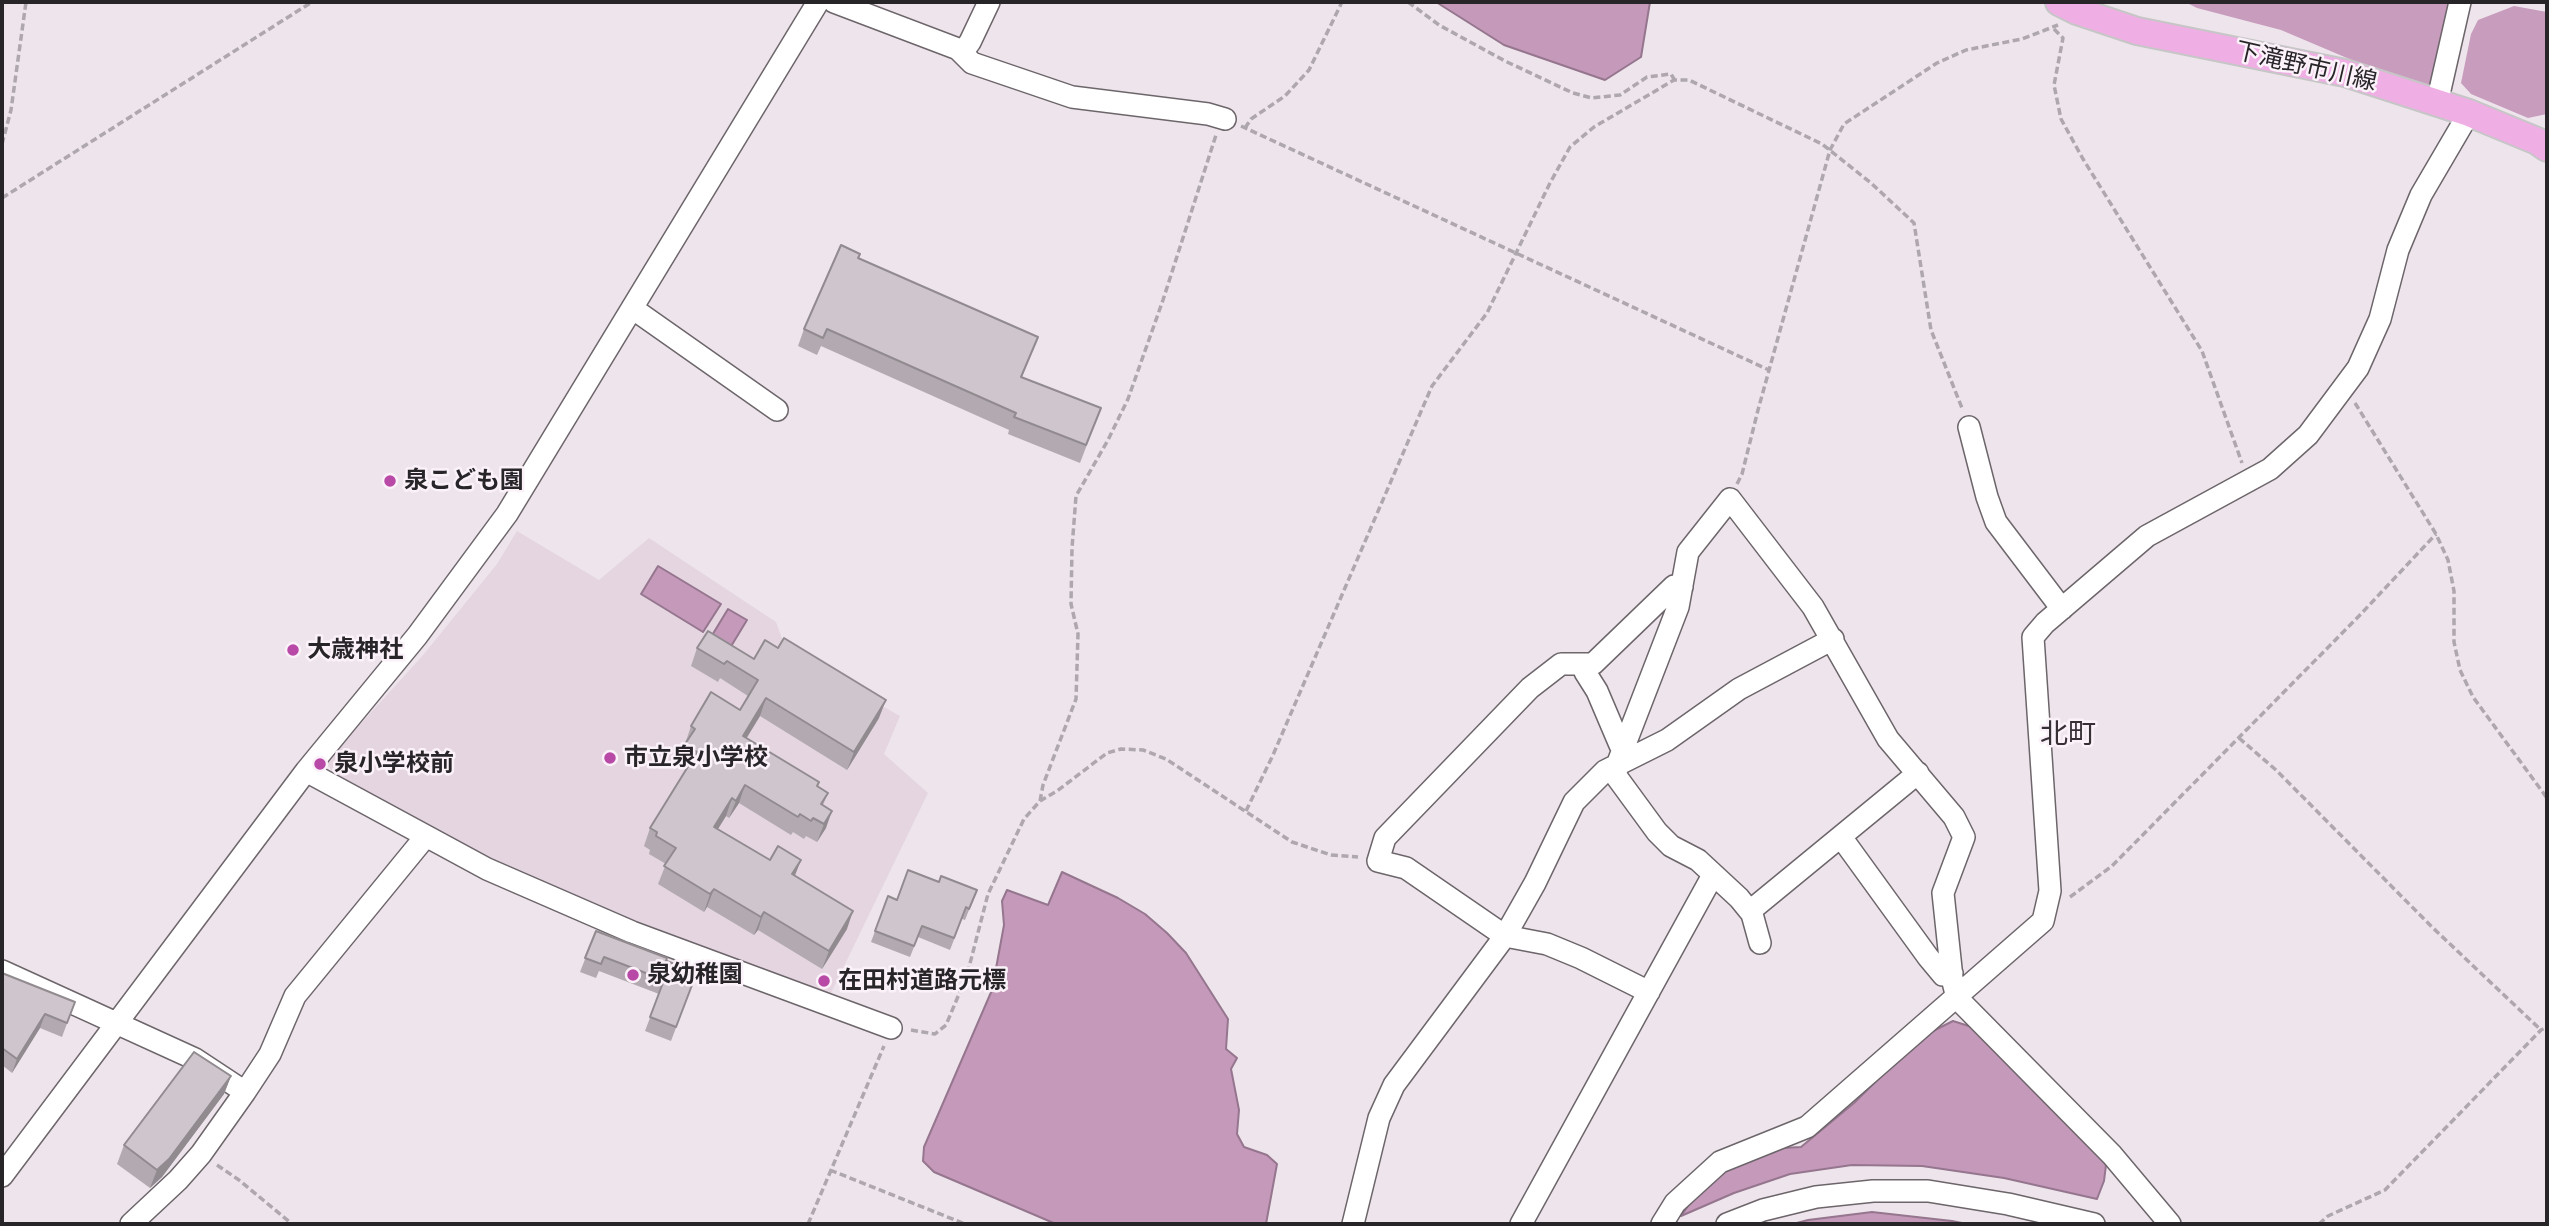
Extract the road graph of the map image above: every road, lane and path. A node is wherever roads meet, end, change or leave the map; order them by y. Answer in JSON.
{"nodes":[{"id":1,"x":26,"y":2,"type":"edge"},
{"id":2,"x":312,"y":2,"type":"edge"},
{"id":3,"x":818,"y":2,"type":"edge"},
{"id":4,"x":834,"y":2,"type":"edge"},
{"id":5,"x":989,"y":2,"type":"edge"},
{"id":6,"x":1342,"y":2,"type":"edge"},
{"id":7,"x":1408,"y":2,"type":"edge"},
{"id":8,"x":2460,"y":2,"type":"edge"},
{"id":9,"x":2068,"y":6,"type":"edge"},
{"id":10,"x":2053,"y":29,"type":"junction"},
{"id":11,"x":962,"y":53,"type":"junction"},
{"id":12,"x":1674,"y":80,"type":"junction"},
{"id":13,"x":2437,"y":103,"type":"junction"},
{"id":14,"x":2469,"y":113,"type":"junction"},
{"id":15,"x":1235,"y":123,"type":"junction"},
{"id":16,"x":2544,"y":142,"type":"edge"},
{"id":17,"x":2,"y":144,"type":"edge"},
{"id":18,"x":1830,"y":150,"type":"junction"},
{"id":19,"x":2,"y":198,"type":"edge"},
{"id":20,"x":1516,"y":254,"type":"junction"},
{"id":21,"x":632,"y":308,"type":"junction"},
{"id":22,"x":1769,"y":370,"type":"junction"},
{"id":23,"x":2344,"y":386,"type":"junction"},
{"id":24,"x":777,"y":410,"type":"dead end"},
{"id":25,"x":1969,"y":427,"type":"joint"},
{"id":26,"x":2248,"y":482,"type":"junction"},
{"id":27,"x":1730,"y":499,"type":"junction"},
{"id":28,"x":2435,"y":534,"type":"junction"},
{"id":29,"x":1682,"y":587,"type":"junction"},
{"id":30,"x":2062,"y":609,"type":"junction"},
{"id":31,"x":1833,"y":639,"type":"junction"},
{"id":32,"x":1584,"y":664,"type":"junction"},
{"id":33,"x":2239,"y":738,"type":"junction"},
{"id":34,"x":1621,"y":756,"type":"junction"},
{"id":35,"x":306,"y":771,"type":"junction"},
{"id":36,"x":1918,"y":772,"type":"junction"},
{"id":37,"x":2547,"y":798,"type":"edge"},
{"id":38,"x":1040,"y":801,"type":"junction"},
{"id":39,"x":1246,"y":811,"type":"junction"},
{"id":40,"x":426,"y":836,"type":"junction"},
{"id":41,"x":1841,"y":837,"type":"junction"},
{"id":42,"x":1378,"y":861,"type":"junction"},
{"id":43,"x":1713,"y":875,"type":"junction"},
{"id":44,"x":2048,"y":901,"type":"junction"},
{"id":45,"x":1750,"y":911,"type":"junction"},
{"id":46,"x":1505,"y":936,"type":"junction"},
{"id":47,"x":1759,"y":943,"type":"dead end"},
{"id":48,"x":2,"y":971,"type":"edge"},
{"id":49,"x":1952,"y":973,"type":"junction"},
{"id":50,"x":1649,"y":992,"type":"junction"},
{"id":51,"x":1957,"y":998,"type":"junction"},
{"id":52,"x":116,"y":1023,"type":"junction"},
{"id":53,"x":2547,"y":1027,"type":"edge"},
{"id":54,"x":891,"y":1028,"type":"junction"},
{"id":55,"x":2541,"y":1030,"type":"junction"},
{"id":56,"x":244,"y":1092,"type":"junction"},
{"id":57,"x":201,"y":1154,"type":"junction"},
{"id":58,"x":830,"y":1170,"type":"junction"},
{"id":59,"x":2,"y":1177,"type":"edge"},
{"id":60,"x":131,"y":1224,"type":"edge"},
{"id":61,"x":292,"y":1224,"type":"edge"},
{"id":62,"x":808,"y":1224,"type":"edge"},
{"id":63,"x":965,"y":1224,"type":"edge"},
{"id":64,"x":1353,"y":1224,"type":"edge"},
{"id":65,"x":1521,"y":1224,"type":"edge"},
{"id":66,"x":1662,"y":1224,"type":"edge"},
{"id":67,"x":1727,"y":1224,"type":"edge"},
{"id":68,"x":2094,"y":1224,"type":"edge"},
{"id":69,"x":2170,"y":1224,"type":"edge"},
{"id":70,"x":2319,"y":1224,"type":"edge"}],
"edges":[{"from":1,"to":17,"type":"path"},
{"from":2,"to":19,"type":"path"},
{"from":3,"to":21,"type":"street"},
{"from":4,"to":11,"type":"street"},
{"from":5,"to":11,"type":"street"},
{"from":6,"to":15,"type":"path"},
{"from":7,"to":12,"type":"path"},
{"from":8,"to":13,"type":"street"},
{"from":9,"to":10,"type":"path"},
{"from":9,"to":13,"type":"main road","name":"下滝野市川線"},
{"from":10,"to":18,"type":"path"},
{"from":10,"to":26,"type":"path"},
{"from":11,"to":15,"type":"street"},
{"from":12,"to":18,"type":"path"},
{"from":12,"to":20,"type":"path"},
{"from":13,"to":14,"type":"main road","name":"下滝野市川線"},
{"from":14,"to":16,"type":"main road","name":"下滝野市川線"},
{"from":14,"to":23,"type":"street"},
{"from":15,"to":20,"type":"path"},
{"from":15,"to":38,"type":"path"},
{"from":18,"to":22,"type":"path"},
{"from":18,"to":25,"type":"path"},
{"from":20,"to":22,"type":"path"},
{"from":20,"to":39,"type":"path"},
{"from":21,"to":24,"type":"street"},
{"from":21,"to":35,"type":"street"},
{"from":22,"to":27,"type":"path"},
{"from":23,"to":26,"type":"street"},
{"from":23,"to":28,"type":"path"},
{"from":25,"to":30,"type":"street"},
{"from":26,"to":30,"type":"street"},
{"from":27,"to":29,"type":"street"},
{"from":27,"to":31,"type":"street"},
{"from":28,"to":33,"type":"path"},
{"from":28,"to":37,"type":"path"},
{"from":29,"to":32,"type":"street"},
{"from":29,"to":34,"type":"street"},
{"from":30,"to":44,"type":"street"},
{"from":31,"to":34,"type":"street"},
{"from":31,"to":36,"type":"street"},
{"from":32,"to":34,"type":"street"},
{"from":32,"to":42,"type":"street"},
{"from":33,"to":44,"type":"path"},
{"from":33,"to":55,"type":"path"},
{"from":34,"to":43,"type":"street"},
{"from":34,"to":46,"type":"street"},
{"from":35,"to":40,"type":"street"},
{"from":35,"to":52,"type":"street"},
{"from":36,"to":41,"type":"street"},
{"from":36,"to":49,"type":"street"},
{"from":38,"to":39,"type":"path"},
{"from":38,"to":54,"type":"path"},
{"from":39,"to":42,"type":"path"},
{"from":40,"to":54,"type":"street"},
{"from":40,"to":56,"type":"street"},
{"from":41,"to":45,"type":"street"},
{"from":41,"to":49,"type":"street"},
{"from":42,"to":46,"type":"street"},
{"from":43,"to":45,"type":"street"},
{"from":43,"to":50,"type":"street"},
{"from":44,"to":51,"type":"street"},
{"from":45,"to":47,"type":"street"},
{"from":46,"to":50,"type":"street"},
{"from":46,"to":64,"type":"street"},
{"from":48,"to":52,"type":"street"},
{"from":49,"to":51,"type":"street"},
{"from":50,"to":65,"type":"street"},
{"from":51,"to":66,"type":"street"},
{"from":51,"to":69,"type":"street"},
{"from":52,"to":56,"type":"street"},
{"from":52,"to":59,"type":"street"},
{"from":53,"to":55,"type":"path"},
{"from":54,"to":58,"type":"path"},
{"from":55,"to":70,"type":"path"},
{"from":56,"to":57,"type":"street"},
{"from":57,"to":60,"type":"street"},
{"from":57,"to":61,"type":"path"},
{"from":58,"to":62,"type":"path"},
{"from":58,"to":63,"type":"path"},
{"from":67,"to":68,"type":"street"}]}
